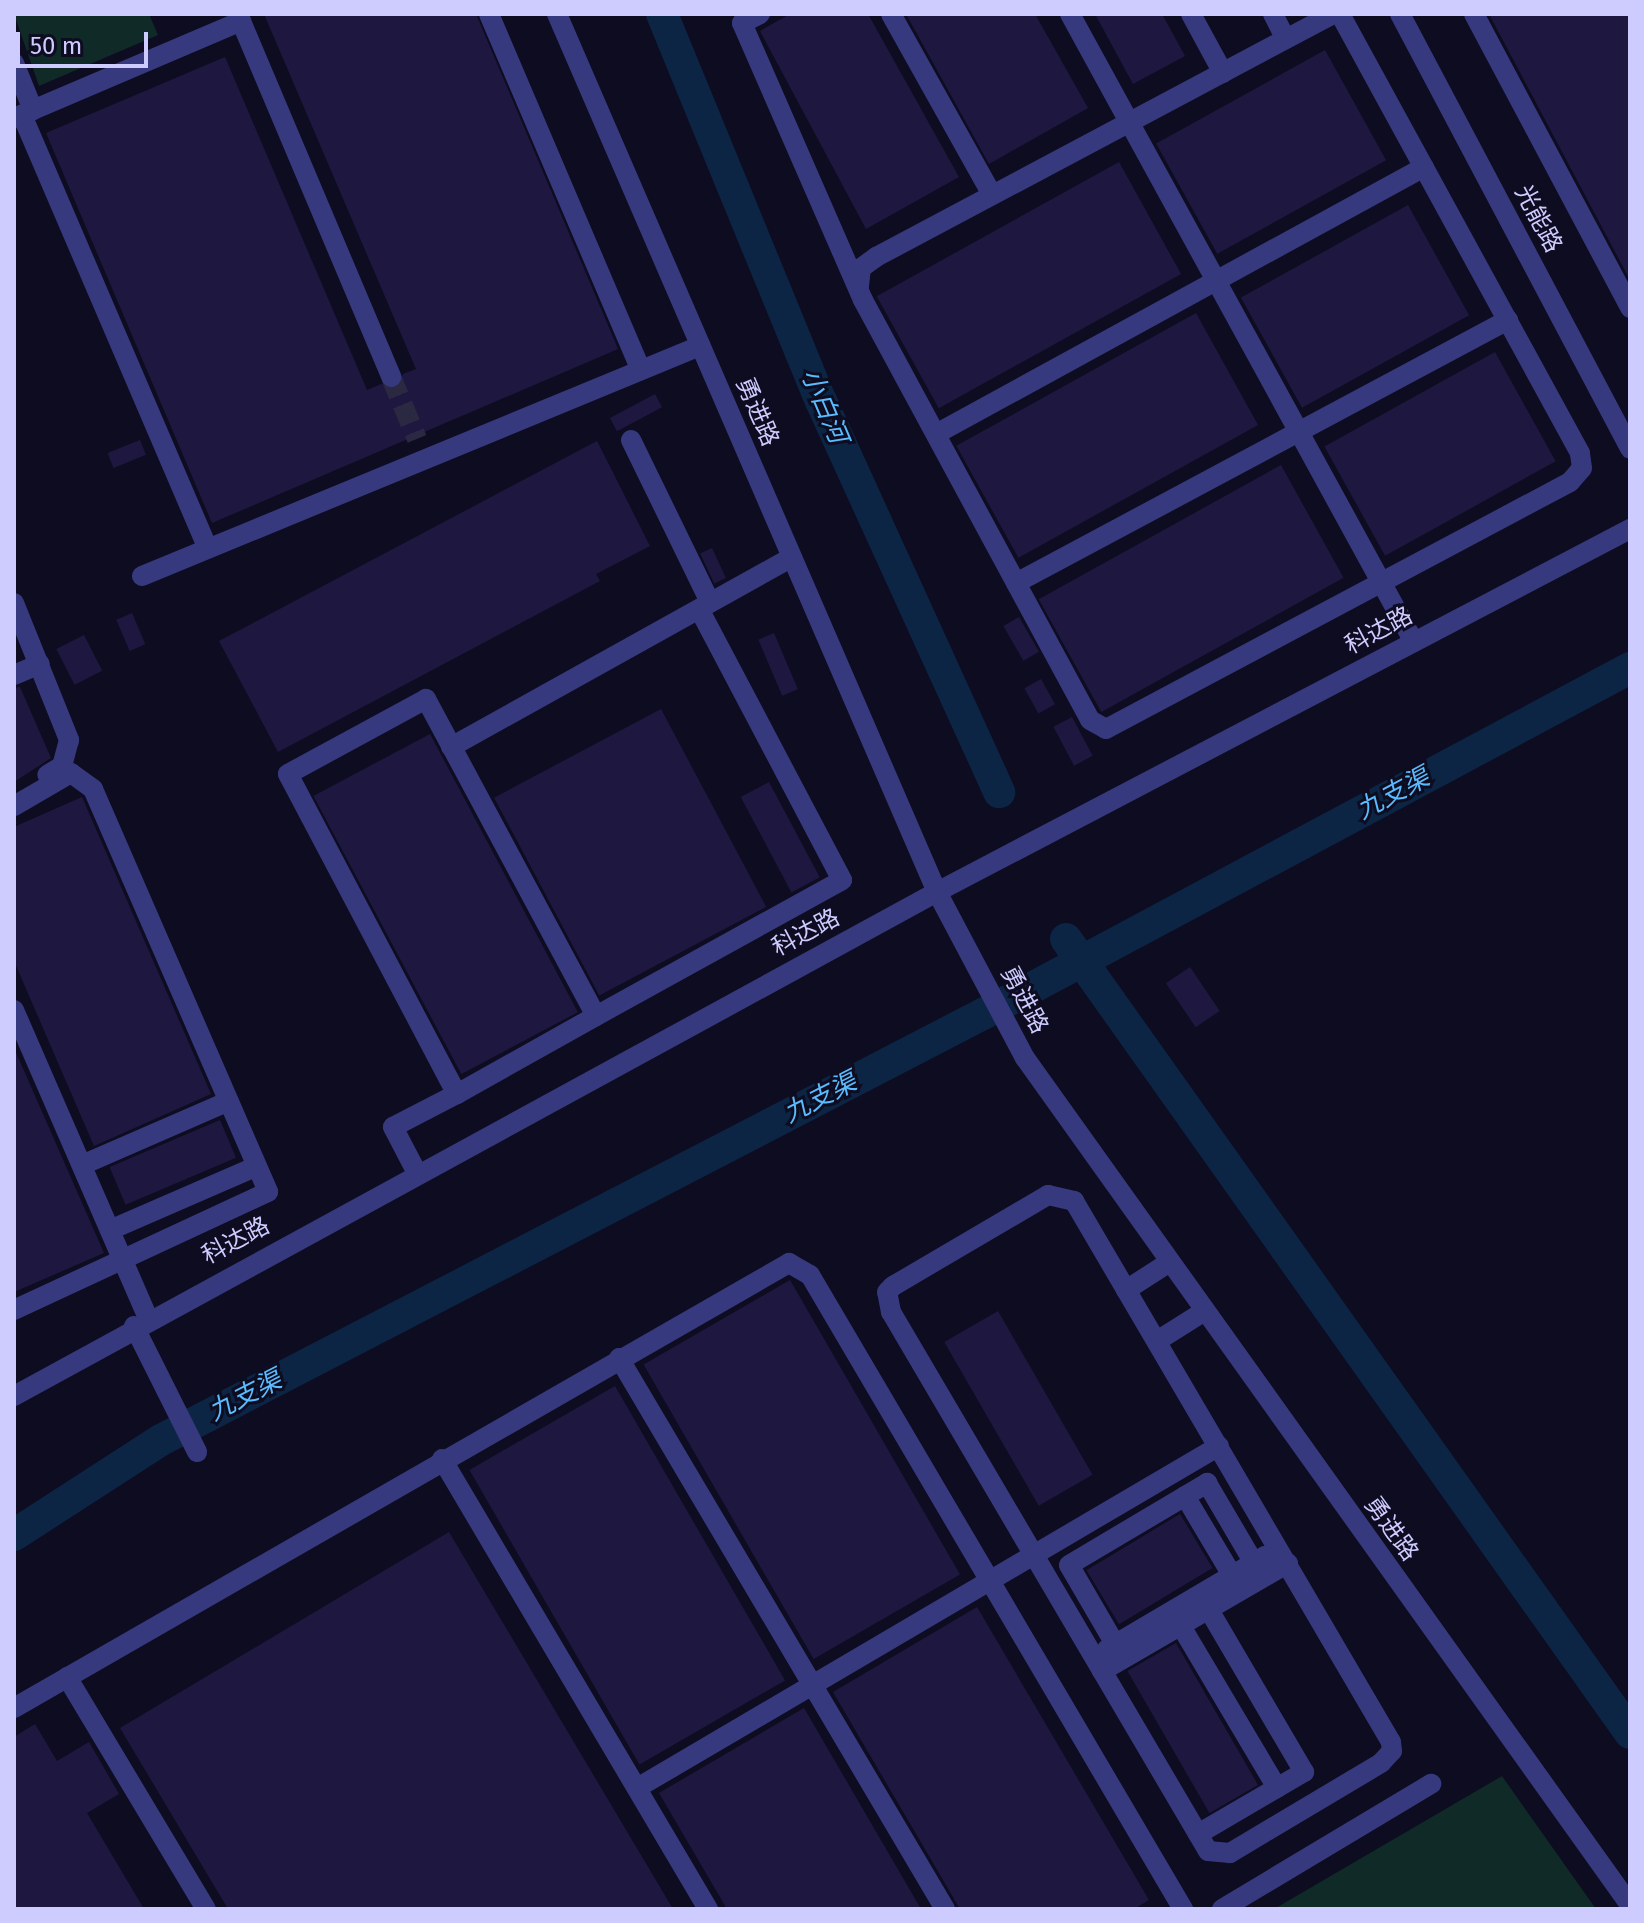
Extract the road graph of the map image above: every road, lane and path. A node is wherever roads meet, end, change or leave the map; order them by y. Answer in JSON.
{"nodes":[{"id":1,"x":489,"y":14,"type":"edge"},
{"id":2,"x":557,"y":14,"type":"edge"},
{"id":3,"x":760,"y":14,"type":"edge"},
{"id":4,"x":891,"y":14,"type":"edge"},
{"id":5,"x":1070,"y":14,"type":"edge"},
{"id":6,"x":1191,"y":14,"type":"edge"},
{"id":7,"x":1273,"y":14,"type":"edge"},
{"id":8,"x":1333,"y":14,"type":"edge"},
{"id":9,"x":1340,"y":14,"type":"edge"},
{"id":10,"x":1400,"y":14,"type":"edge"},
{"id":11,"x":1474,"y":14,"type":"edge"},
{"id":12,"x":240,"y":18,"type":"edge"},
{"id":13,"x":1286,"y":39,"type":"junction"},
{"id":14,"x":14,"y":63,"type":"edge"},
{"id":15,"x":1223,"y":73,"type":"junction"},
{"id":16,"x":23,"y":114,"type":"edge"},
{"id":17,"x":1130,"y":122,"type":"junction"},
{"id":18,"x":1424,"y":167,"type":"junction"},
{"id":19,"x":992,"y":195,"type":"junction"},
{"id":20,"x":1216,"y":280,"type":"junction"},
{"id":21,"x":859,"y":286,"type":"junction"},
{"id":22,"x":1630,"y":308,"type":"edge"},
{"id":23,"x":1508,"y":320,"type":"junction"},
{"id":24,"x":700,"y":346,"type":"junction"},
{"id":25,"x":641,"y":370,"type":"junction"},
{"id":26,"x":391,"y":377,"type":"tunnel mouth"},
{"id":27,"x":1299,"y":432,"type":"junction"},
{"id":28,"x":936,"y":434,"type":"junction"},
{"id":29,"x":417,"y":439,"type":"tunnel mouth"},
{"id":30,"x":631,"y":440,"type":"dead end"},
{"id":31,"x":1630,"y":449,"type":"edge"},
{"id":32,"x":425,"y":459,"type":"junction"},
{"id":33,"x":1630,"y":529,"type":"edge"},
{"id":34,"x":208,"y":548,"type":"junction"},
{"id":35,"x":792,"y":557,"type":"junction"},
{"id":36,"x":142,"y":576,"type":"dead end"},
{"id":37,"x":1016,"y":583,"type":"junction"},
{"id":38,"x":1382,"y":583,"type":"junction"},
{"id":39,"x":14,"y":603,"type":"edge"},
{"id":40,"x":705,"y":606,"type":"junction"},
{"id":41,"x":1414,"y":642,"type":"junction"},
{"id":42,"x":40,"y":664,"type":"junction"},
{"id":43,"x":14,"y":675,"type":"edge"},
{"id":44,"x":451,"y":747,"type":"junction"},
{"id":45,"x":14,"y":790,"type":"edge"},
{"id":46,"x":14,"y":806,"type":"edge"},
{"id":47,"x":937,"y":892,"type":"junction"},
{"id":48,"x":14,"y":1010,"type":"edge"},
{"id":49,"x":596,"y":1016,"type":"junction"},
{"id":50,"x":457,"y":1094,"type":"junction"},
{"id":51,"x":229,"y":1101,"type":"junction"},
{"id":52,"x":82,"y":1165,"type":"junction"},
{"id":53,"x":257,"y":1166,"type":"junction"},
{"id":54,"x":417,"y":1173,"type":"junction"},
{"id":55,"x":110,"y":1230,"type":"junction"},
{"id":56,"x":123,"y":1261,"type":"junction"},
{"id":57,"x":1168,"y":1263,"type":"junction"},
{"id":58,"x":1126,"y":1290,"type":"junction"},
{"id":59,"x":14,"y":1310,"type":"edge"},
{"id":60,"x":1203,"y":1312,"type":"junction"},
{"id":61,"x":141,"y":1322,"type":"junction"},
{"id":62,"x":1157,"y":1341,"type":"junction"},
{"id":63,"x":619,"y":1358,"type":"junction"},
{"id":64,"x":14,"y":1396,"type":"edge"},
{"id":65,"x":1219,"y":1446,"type":"junction"},
{"id":66,"x":197,"y":1452,"type":"dead end"},
{"id":67,"x":442,"y":1459,"type":"junction"},
{"id":68,"x":1185,"y":1496,"type":"junction"},
{"id":69,"x":1122,"y":1503,"type":"junction"},
{"id":70,"x":1136,"y":1525,"type":"junction"},
{"id":71,"x":1034,"y":1555,"type":"junction"},
{"id":72,"x":1283,"y":1555,"type":"junction"},
{"id":73,"x":1254,"y":1563,"type":"junction"},
{"id":74,"x":1232,"y":1575,"type":"junction"},
{"id":75,"x":990,"y":1581,"type":"junction"},
{"id":76,"x":1204,"y":1602,"type":"junction"},
{"id":77,"x":1176,"y":1618,"type":"junction"},
{"id":78,"x":1115,"y":1644,"type":"junction"},
{"id":79,"x":1098,"y":1664,"type":"junction"},
{"id":80,"x":1245,"y":1670,"type":"junction"},
{"id":81,"x":67,"y":1677,"type":"junction"},
{"id":82,"x":813,"y":1685,"type":"junction"},
{"id":83,"x":1217,"y":1686,"type":"junction"},
{"id":84,"x":14,"y":1708,"type":"edge"},
{"id":85,"x":1273,"y":1718,"type":"junction"},
{"id":86,"x":1245,"y":1734,"type":"junction"},
{"id":87,"x":1431,"y":1784,"type":"dead end"},
{"id":88,"x":637,"y":1788,"type":"junction"},
{"id":89,"x":1277,"y":1788,"type":"junction"},
{"id":90,"x":1198,"y":1834,"type":"junction"},
{"id":91,"x":1630,"y":1905,"type":"edge"},
{"id":92,"x":206,"y":1909,"type":"edge"},
{"id":93,"x":708,"y":1909,"type":"edge"},
{"id":94,"x":945,"y":1909,"type":"edge"},
{"id":95,"x":1183,"y":1909,"type":"edge"},
{"id":96,"x":1222,"y":1909,"type":"edge"}],
"edges":[{"from":1,"to":25,"type":"street"},
{"from":2,"to":24,"type":"street","name":"勇进路"},
{"from":3,"to":21,"type":"street"},
{"from":4,"to":19,"type":"street"},
{"from":5,"to":17,"type":"street"},
{"from":6,"to":15,"type":"street"},
{"from":7,"to":13,"type":"street"},
{"from":8,"to":13,"type":"street"},
{"from":9,"to":18,"type":"street"},
{"from":10,"to":31,"type":"street","name":"光能路"},
{"from":11,"to":22,"type":"street"},
{"from":12,"to":16,"type":"street"},
{"from":12,"to":26,"type":"street"},
{"from":13,"to":15,"type":"street"},
{"from":14,"to":16,"type":"street"},
{"from":15,"to":17,"type":"street"},
{"from":16,"to":34,"type":"street"},
{"from":17,"to":19,"type":"street"},
{"from":17,"to":20,"type":"street"},
{"from":18,"to":20,"type":"street"},
{"from":18,"to":23,"type":"street"},
{"from":19,"to":21,"type":"street"},
{"from":20,"to":27,"type":"street"},
{"from":20,"to":28,"type":"street"},
{"from":21,"to":28,"type":"street"},
{"from":23,"to":27,"type":"street"},
{"from":23,"to":38,"type":"street"},
{"from":24,"to":25,"type":"street"},
{"from":24,"to":35,"type":"street","name":"勇进路"},
{"from":25,"to":32,"type":"street"},
{"from":27,"to":37,"type":"street"},
{"from":27,"to":38,"type":"street"},
{"from":28,"to":37,"type":"street"},
{"from":29,"to":32,"type":"street"},
{"from":30,"to":40,"type":"street"},
{"from":32,"to":34,"type":"street"},
{"from":33,"to":41,"type":"street","name":"科达路"},
{"from":34,"to":36,"type":"street"},
{"from":35,"to":40,"type":"street"},
{"from":35,"to":47,"type":"street","name":"勇进路"},
{"from":37,"to":38,"type":"street"},
{"from":38,"to":41,"type":"street"},
{"from":39,"to":42,"type":"street"},
{"from":40,"to":44,"type":"street"},
{"from":40,"to":49,"type":"street"},
{"from":41,"to":47,"type":"street","name":"科达路"},
{"from":42,"to":43,"type":"street"},
{"from":42,"to":45,"type":"street"},
{"from":44,"to":49,"type":"street"},
{"from":44,"to":50,"type":"street"},
{"from":46,"to":51,"type":"street"},
{"from":47,"to":54,"type":"street","name":"科达路"},
{"from":47,"to":57,"type":"street","name":"勇进路"},
{"from":48,"to":52,"type":"street"},
{"from":49,"to":50,"type":"street"},
{"from":50,"to":54,"type":"street"},
{"from":51,"to":52,"type":"street"},
{"from":51,"to":53,"type":"street"},
{"from":52,"to":55,"type":"street"},
{"from":53,"to":55,"type":"street"},
{"from":53,"to":56,"type":"street"},
{"from":54,"to":61,"type":"street","name":"科达路"},
{"from":55,"to":56,"type":"street"},
{"from":56,"to":59,"type":"street"},
{"from":56,"to":61,"type":"street"},
{"from":57,"to":58,"type":"street"},
{"from":57,"to":60,"type":"street","name":"勇进路"},
{"from":58,"to":62,"type":"street"},
{"from":58,"to":71,"type":"street"},
{"from":60,"to":62,"type":"street"},
{"from":60,"to":91,"type":"street","name":"勇进路"},
{"from":61,"to":64,"type":"street","name":"科达路"},
{"from":61,"to":66,"type":"street"},
{"from":62,"to":65,"type":"street"},
{"from":63,"to":67,"type":"street"},
{"from":63,"to":75,"type":"street"},
{"from":63,"to":82,"type":"street"},
{"from":65,"to":69,"type":"street"},
{"from":65,"to":72,"type":"street"},
{"from":67,"to":81,"type":"street"},
{"from":67,"to":88,"type":"street"},
{"from":68,"to":70,"type":"street"},
{"from":68,"to":73,"type":"street"},
{"from":68,"to":74,"type":"street"},
{"from":69,"to":70,"type":"street"},
{"from":69,"to":71,"type":"street"},
{"from":70,"to":78,"type":"street"},
{"from":71,"to":75,"type":"street"},
{"from":71,"to":79,"type":"street"},
{"from":72,"to":73,"type":"street"},
{"from":72,"to":76,"type":"street"},
{"from":72,"to":90,"type":"street"},
{"from":73,"to":74,"type":"street"},
{"from":74,"to":76,"type":"street"},
{"from":75,"to":82,"type":"street"},
{"from":75,"to":95,"type":"street"},
{"from":76,"to":77,"type":"street"},
{"from":76,"to":80,"type":"street"},
{"from":77,"to":78,"type":"street"},
{"from":77,"to":79,"type":"street"},
{"from":77,"to":83,"type":"street"},
{"from":78,"to":79,"type":"street"},
{"from":79,"to":90,"type":"street"},
{"from":80,"to":83,"type":"street"},
{"from":80,"to":85,"type":"street"},
{"from":81,"to":84,"type":"street"},
{"from":81,"to":92,"type":"street"},
{"from":82,"to":88,"type":"street"},
{"from":82,"to":94,"type":"street"},
{"from":83,"to":86,"type":"street"},
{"from":85,"to":86,"type":"street"},
{"from":85,"to":89,"type":"street"},
{"from":86,"to":89,"type":"street"},
{"from":87,"to":96,"type":"street"},
{"from":88,"to":93,"type":"street"},
{"from":89,"to":90,"type":"street"}]}
